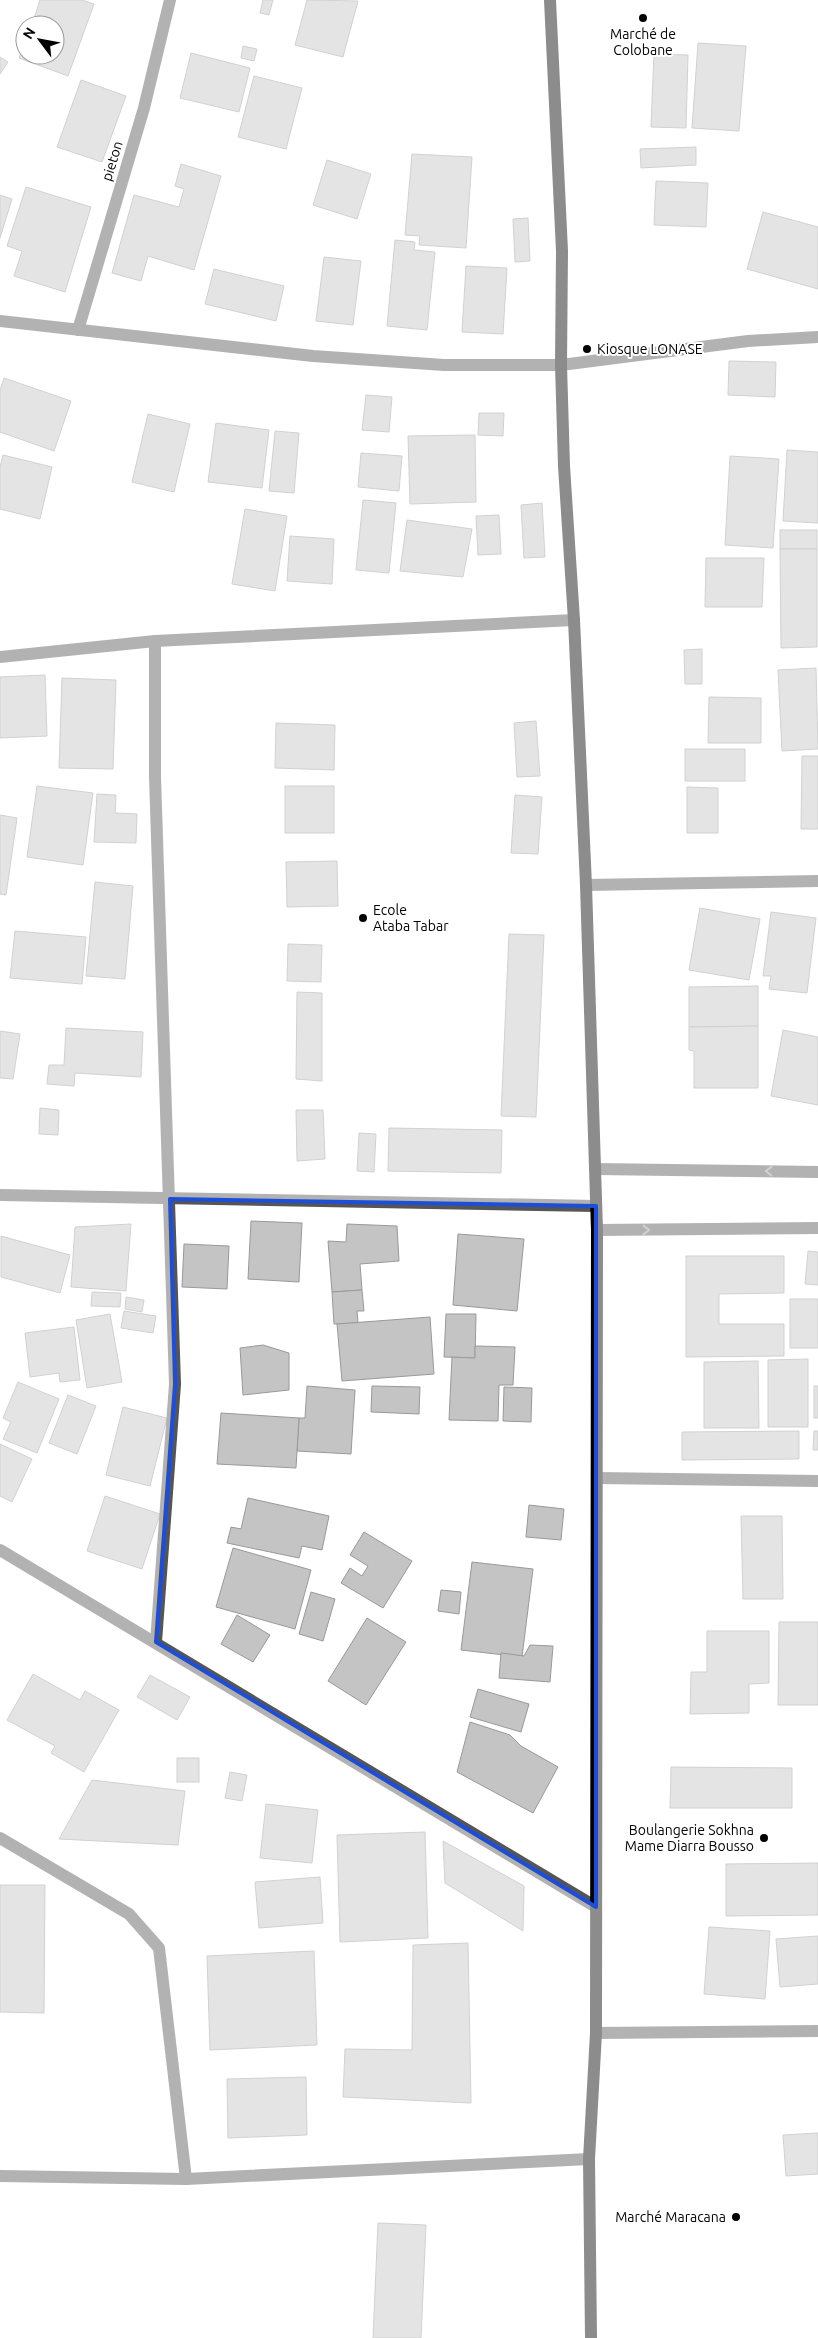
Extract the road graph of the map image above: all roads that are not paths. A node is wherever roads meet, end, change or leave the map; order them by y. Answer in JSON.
{"nodes":[{"id":1,"x":170,"y":0,"type":"edge"},
{"id":2,"x":550,"y":0,"type":"edge"},
{"id":3,"x":0,"y":322,"type":"edge"},
{"id":4,"x":78,"y":330,"type":"junction"},
{"id":5,"x":818,"y":337,"type":"edge"},
{"id":6,"x":561,"y":365,"type":"junction"},
{"id":7,"x":574,"y":620,"type":"junction"},
{"id":8,"x":155,"y":641,"type":"junction"},
{"id":9,"x":0,"y":657,"type":"edge"},
{"id":10,"x":818,"y":881,"type":"edge"},
{"id":11,"x":586,"y":885,"type":"junction"},
{"id":12,"x":596,"y":1169,"type":"junction"},
{"id":13,"x":818,"y":1172,"type":"edge"},
{"id":14,"x":0,"y":1195,"type":"edge"},
{"id":15,"x":170,"y":1199,"type":"junction"},
{"id":16,"x":596,"y":1206,"type":"junction"},
{"id":17,"x":818,"y":1228,"type":"edge"},
{"id":18,"x":597,"y":1230,"type":"junction"},
{"id":19,"x":596,"y":1478,"type":"junction"},
{"id":20,"x":818,"y":1481,"type":"edge"},
{"id":21,"x":0,"y":1550,"type":"edge"},
{"id":22,"x":156,"y":1642,"type":"junction"},
{"id":23,"x":0,"y":1838,"type":"edge"},
{"id":24,"x":596,"y":1907,"type":"junction"},
{"id":25,"x":818,"y":2032,"type":"edge"},
{"id":26,"x":596,"y":2033,"type":"junction"},
{"id":27,"x":589,"y":2159,"type":"junction"},
{"id":28,"x":0,"y":2176,"type":"edge"},
{"id":29,"x":186,"y":2179,"type":"junction"},
{"id":30,"x":591,"y":2338,"type":"edge"}],
"edges":[{"from":1,"to":4,"type":"street","name":"pieton"},
{"from":2,"to":6,"type":"main road"},
{"from":3,"to":4,"type":"street"},
{"from":4,"to":6,"type":"street"},
{"from":5,"to":6,"type":"street"},
{"from":6,"to":7,"type":"main road"},
{"from":7,"to":8,"type":"street"},
{"from":7,"to":11,"type":"main road"},
{"from":8,"to":9,"type":"street"},
{"from":8,"to":15,"type":"street"},
{"from":10,"to":11,"type":"street"},
{"from":11,"to":12,"type":"main road"},
{"from":13,"to":12,"type":"street","one_way":true},
{"from":12,"to":16,"type":"main road"},
{"from":14,"to":15,"type":"street"},
{"from":15,"to":16,"type":"street"},
{"from":15,"to":22,"type":"street"},
{"from":16,"to":18,"type":"main road"},
{"from":18,"to":17,"type":"street","one_way":true},
{"from":18,"to":19,"type":"main road"},
{"from":19,"to":20,"type":"street"},
{"from":19,"to":24,"type":"main road"},
{"from":21,"to":22,"type":"street"},
{"from":22,"to":24,"type":"street"},
{"from":23,"to":29,"type":"street"},
{"from":24,"to":26,"type":"main road"},
{"from":25,"to":26,"type":"street"},
{"from":26,"to":27,"type":"main road"},
{"from":27,"to":29,"type":"street"},
{"from":27,"to":30,"type":"main road"},
{"from":28,"to":29,"type":"street"}]}
